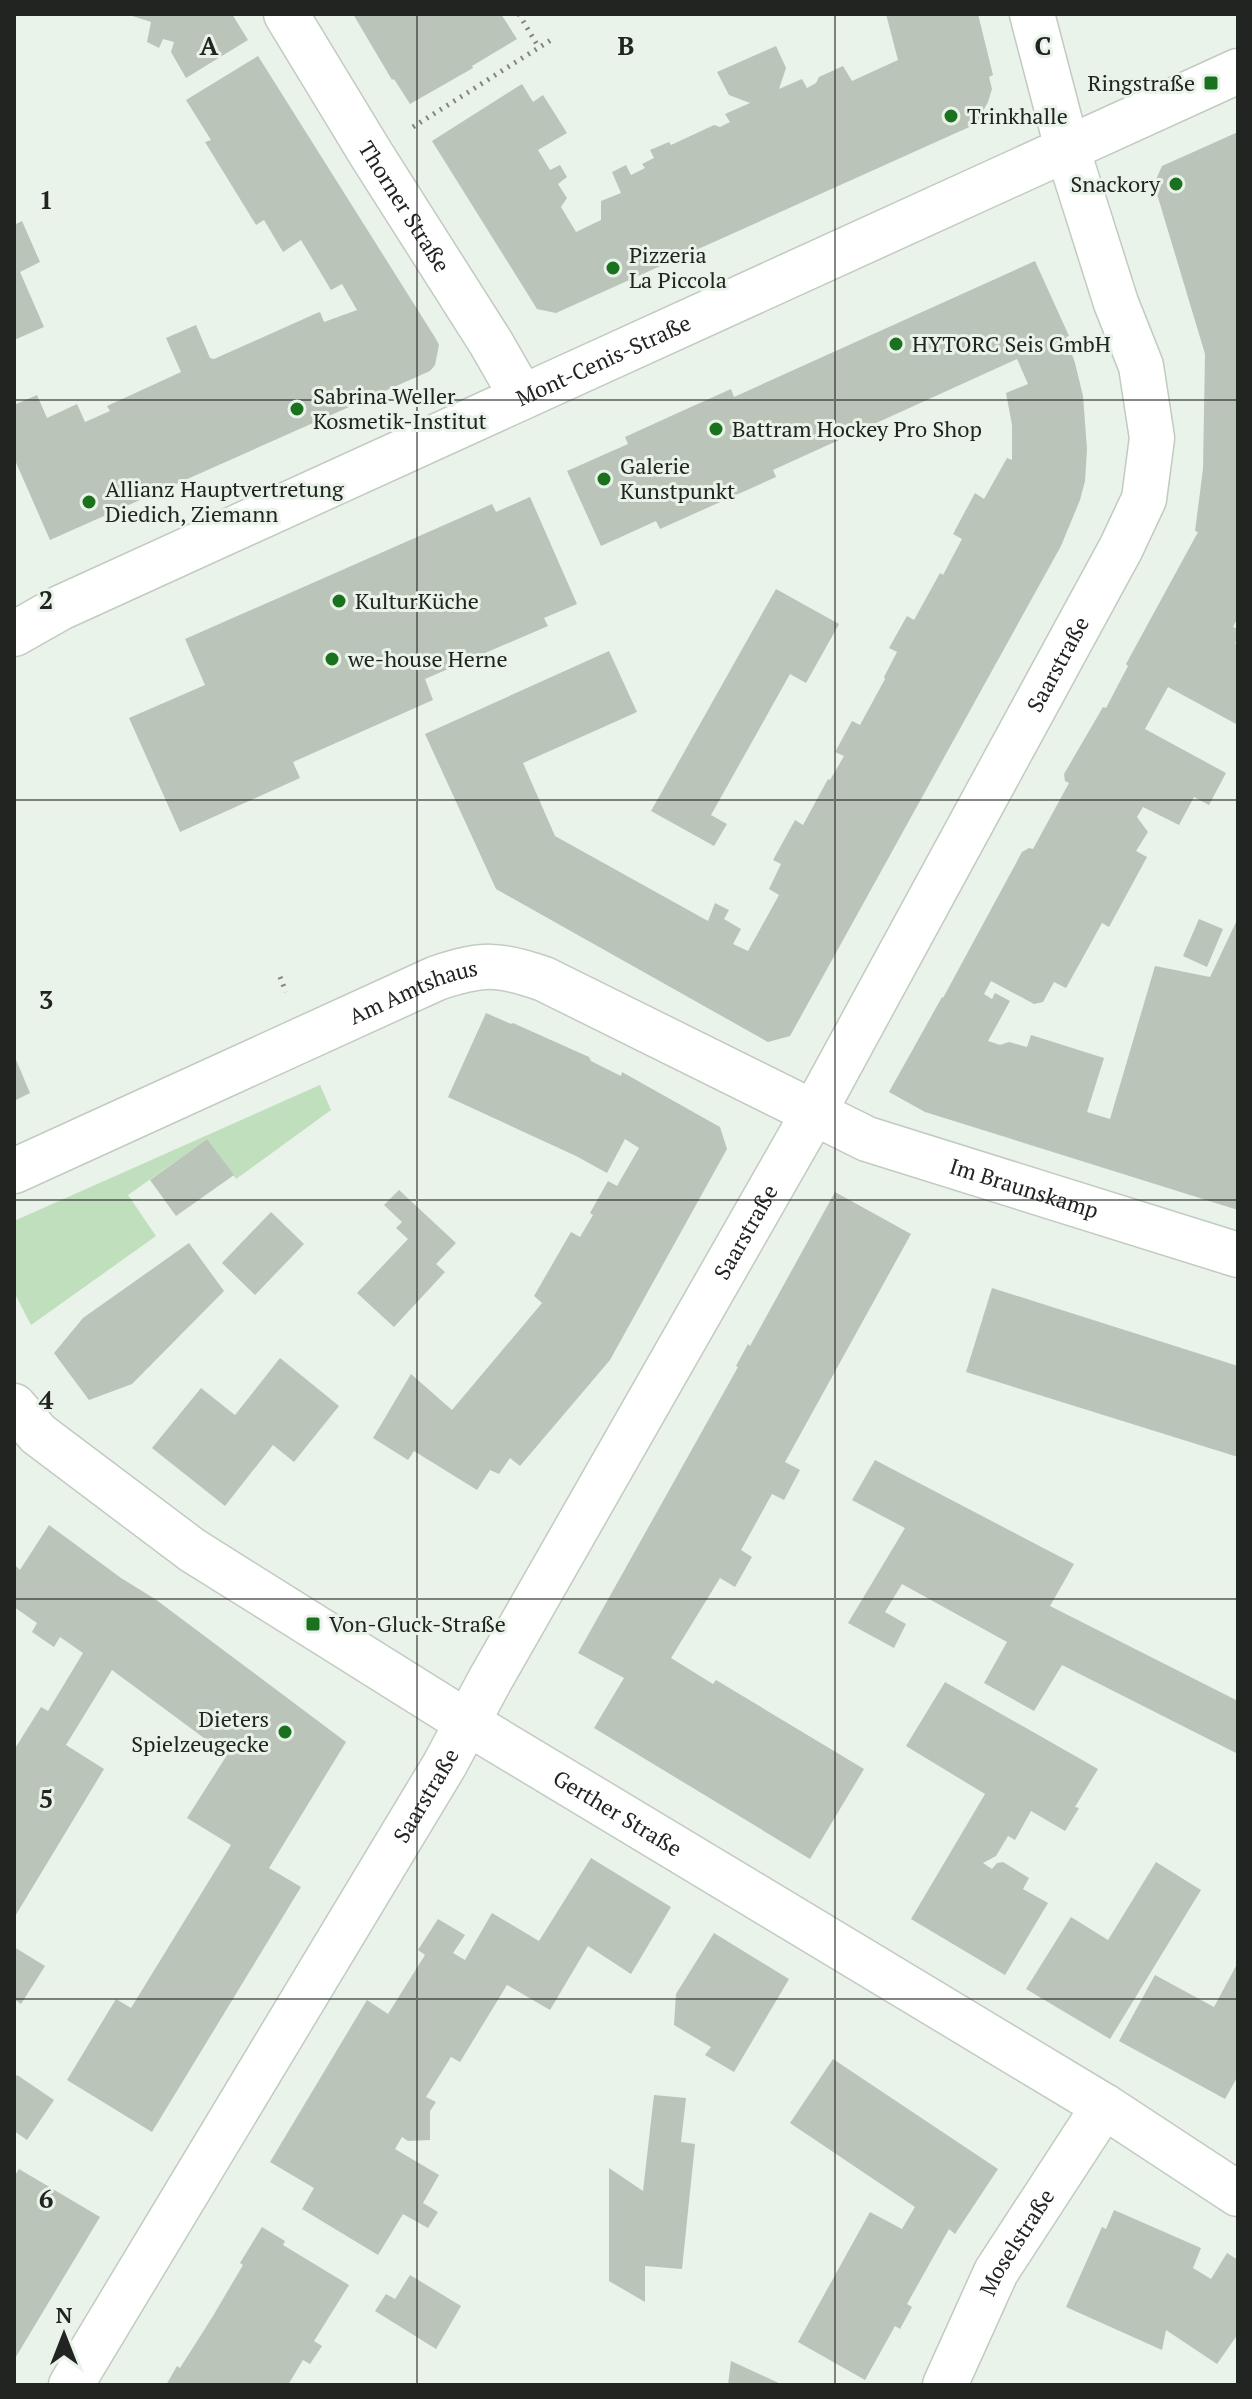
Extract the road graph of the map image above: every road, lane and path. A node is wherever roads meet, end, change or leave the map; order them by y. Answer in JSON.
{"nodes":[{"id":1,"x":286,"y":14,"type":"edge"},
{"id":2,"x":519,"y":14,"type":"edge"},
{"id":3,"x":1032,"y":14,"type":"edge"},
{"id":4,"x":554,"y":38,"type":"dead end"},
{"id":5,"x":539,"y":48,"type":"junction"},
{"id":6,"x":1238,"y":71,"type":"edge"},
{"id":7,"x":1067,"y":148,"type":"junction"},
{"id":8,"x":371,"y":154,"type":"junction"},
{"id":9,"x":522,"y":397,"type":"junction"},
{"id":10,"x":14,"y":634,"type":"edge"},
{"id":11,"x":813,"y":1114,"type":"junction"},
{"id":12,"x":14,"y":1171,"type":"edge"},
{"id":13,"x":1238,"y":1255,"type":"edge"},
{"id":14,"x":14,"y":1406,"type":"edge"},
{"id":15,"x":468,"y":1723,"type":"junction"},
{"id":16,"x":1104,"y":2106,"type":"junction"},
{"id":17,"x":1238,"y":2194,"type":"edge"},
{"id":18,"x":71,"y":2385,"type":"edge"},
{"id":19,"x":945,"y":2385,"type":"edge"}],
"edges":[{"from":1,"to":8,"type":"street","name":"Thorner Straße"},
{"from":2,"to":5,"type":"path"},
{"from":3,"to":7,"type":"street","name":"Saarstraße"},
{"from":4,"to":5,"type":"path"},
{"from":5,"to":8,"type":"path"},
{"from":6,"to":7,"type":"street","name":"Mont-Cenis-Straße"},
{"from":7,"to":9,"type":"street","name":"Mont-Cenis-Straße"},
{"from":7,"to":11,"type":"street","name":"Saarstraße"},
{"from":8,"to":9,"type":"street","name":"Thorner Straße"},
{"from":9,"to":10,"type":"street","name":"Mont-Cenis-Straße"},
{"from":11,"to":12,"type":"street","name":"Am Amtshaus"},
{"from":11,"to":13,"type":"street","name":"Im Braunskamp"},
{"from":11,"to":15,"type":"street","name":"Saarstraße"},
{"from":14,"to":15,"type":"street","name":"Gerther Straße"},
{"from":15,"to":16,"type":"street","name":"Gerther Straße"},
{"from":15,"to":18,"type":"street","name":"Saarstraße"},
{"from":16,"to":17,"type":"street","name":"Gerther Straße"},
{"from":16,"to":19,"type":"street","name":"Moselstraße"}]}
